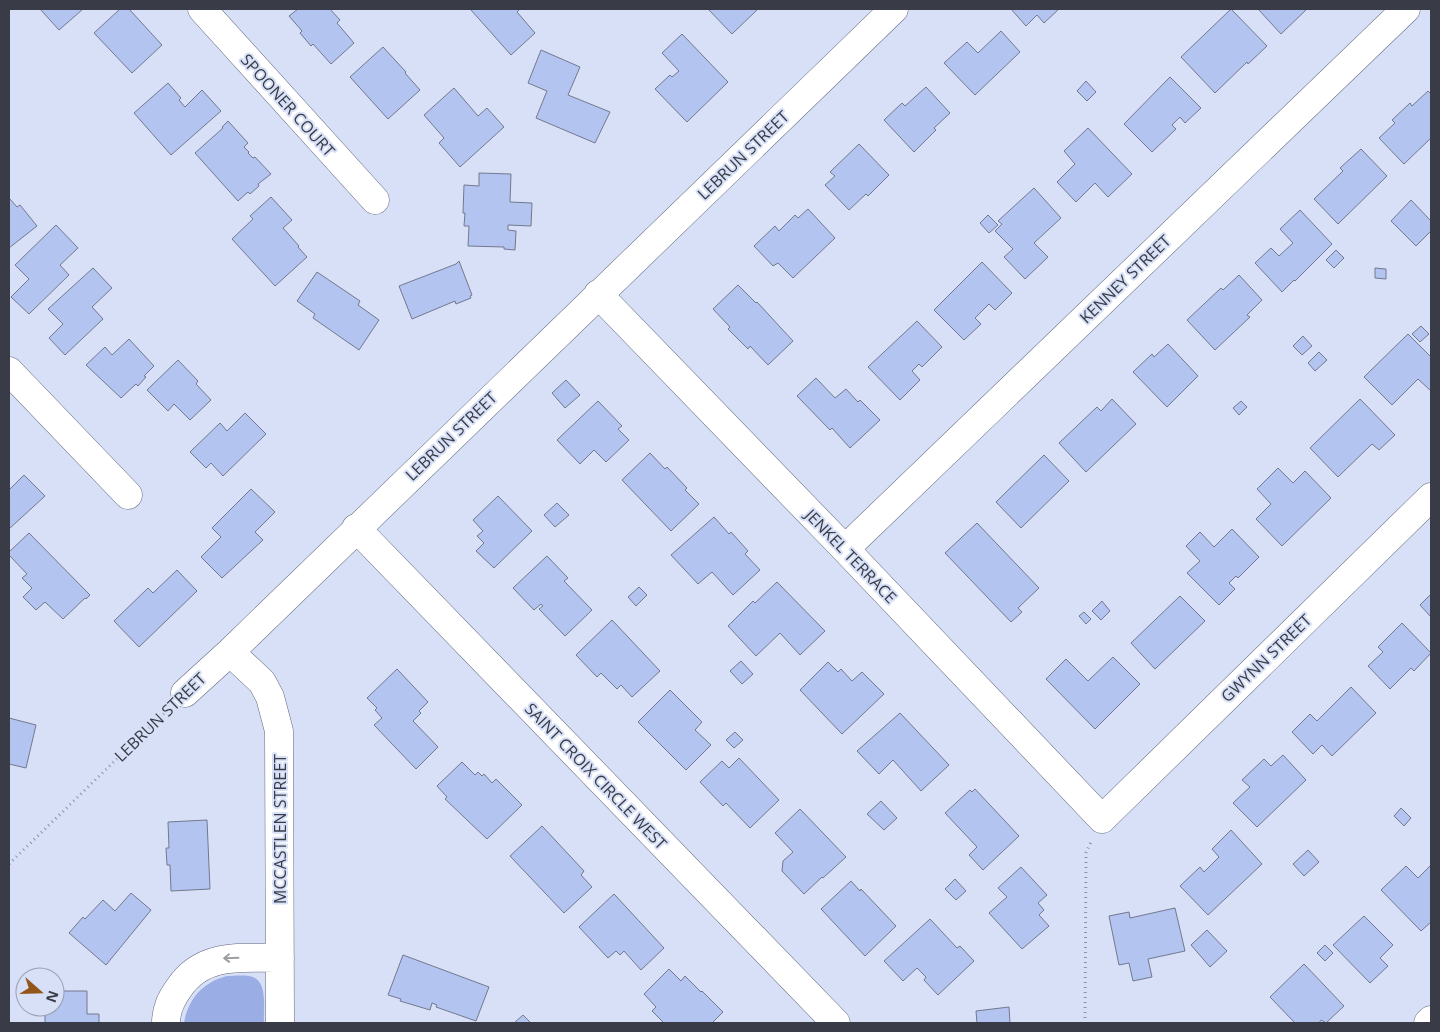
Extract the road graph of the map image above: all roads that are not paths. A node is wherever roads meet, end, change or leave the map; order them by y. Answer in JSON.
{"nodes":[{"id":1,"x":202,"y":9,"type":"edge"},
{"id":2,"x":894,"y":9,"type":"edge"},
{"id":3,"x":1406,"y":9,"type":"edge"},
{"id":4,"x":375,"y":200,"type":"dead end"},
{"id":5,"x":598,"y":294,"type":"junction"},
{"id":6,"x":9,"y":371,"type":"edge"},
{"id":7,"x":128,"y":495,"type":"dead end"},
{"id":8,"x":1431,"y":497,"type":"edge"},
{"id":9,"x":356,"y":528,"type":"junction"},
{"id":10,"x":845,"y":549,"type":"junction"},
{"id":11,"x":230,"y":652,"type":"junction"},
{"id":12,"x":185,"y":693,"type":"road end"},
{"id":13,"x":1102,"y":818,"type":"joint"},
{"id":14,"x":280,"y":958,"type":"junction"},
{"id":15,"x":1431,"y":1020,"type":"edge"},
{"id":16,"x":166,"y":1023,"type":"edge"},
{"id":17,"x":280,"y":1023,"type":"edge"},
{"id":18,"x":836,"y":1023,"type":"edge"},
{"id":19,"x":1428,"y":1023,"type":"edge"}],
"edges":[{"from":1,"to":4,"type":"street","name":"SPOONER COURT"},
{"from":2,"to":5,"type":"street","name":"LEBRUN STREET"},
{"from":3,"to":10,"type":"street","name":"KENNEY STREET"},
{"from":5,"to":9,"type":"street","name":"LEBRUN STREET"},
{"from":5,"to":10,"type":"street","name":"JENKEL TERRACE"},
{"from":6,"to":7,"type":"street"},
{"from":8,"to":13,"type":"street","name":"GWYNN STREET"},
{"from":9,"to":11,"type":"street","name":"LEBRUN STREET"},
{"from":9,"to":18,"type":"street","name":"SAINT CROIX CIRCLE WEST"},
{"from":10,"to":13,"type":"street","name":"JENKEL TERRACE"},
{"from":11,"to":12,"type":"street","name":"LEBRUN STREET"},
{"from":11,"to":14,"type":"street","name":"MCCASTLEN STREET"},
{"from":14,"to":16,"type":"street","one_way":true},
{"from":14,"to":17,"type":"street","name":"MCCASTLEN STREET"},
{"from":15,"to":19,"type":"street"}]}
